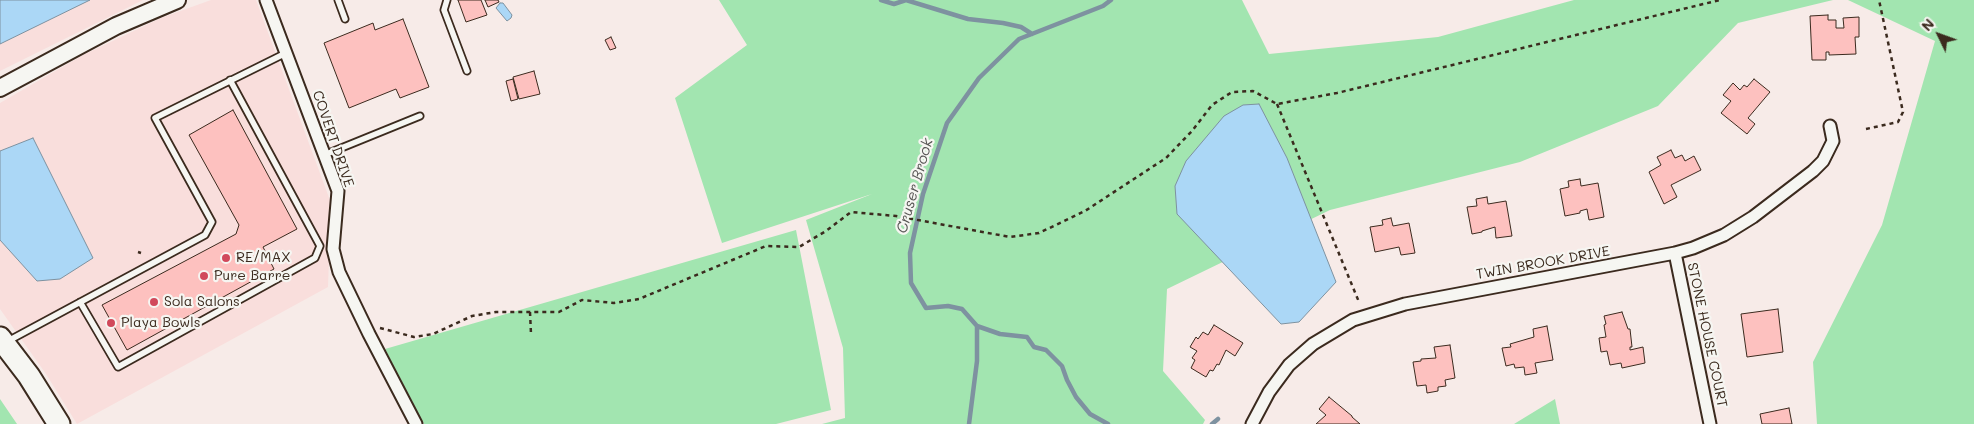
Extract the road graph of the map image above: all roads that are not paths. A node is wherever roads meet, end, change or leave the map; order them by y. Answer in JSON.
{"nodes":[{"id":1,"x":266,"y":0,"type":"edge"},
{"id":2,"x":338,"y":0,"type":"edge"},
{"id":3,"x":447,"y":0,"type":"edge"},
{"id":4,"x":169,"y":1,"type":"edge"},
{"id":5,"x":345,"y":19,"type":"dead end"},
{"id":6,"x":286,"y":52,"type":"junction"},
{"id":7,"x":467,"y":71,"type":"dead end"},
{"id":8,"x":230,"y":80,"type":"junction"},
{"id":9,"x":0,"y":88,"type":"edge"},
{"id":10,"x":420,"y":116,"type":"dead end"},
{"id":11,"x":1830,"y":126,"type":"dead end"},
{"id":12,"x":324,"y":155,"type":"junction"},
{"id":13,"x":320,"y":246,"type":"junction"},
{"id":14,"x":333,"y":249,"type":"junction"},
{"id":15,"x":1675,"y":253,"type":"junction"},
{"id":16,"x":80,"y":302,"type":"junction"},
{"id":17,"x":2,"y":341,"type":"edge"},
{"id":18,"x":59,"y":424,"type":"edge"},
{"id":19,"x":416,"y":424,"type":"edge"},
{"id":20,"x":1252,"y":424,"type":"edge"},
{"id":21,"x":1710,"y":424,"type":"edge"}],
"edges":[{"from":1,"to":6,"type":"street","name":"COVERT DRIVE"},
{"from":2,"to":5,"type":"lane"},
{"from":3,"to":7,"type":"lane"},
{"from":4,"to":9,"type":"street"},
{"from":6,"to":8,"type":"lane"},
{"from":6,"to":12,"type":"street","name":"COVERT DRIVE"},
{"from":8,"to":13,"type":"lane"},
{"from":8,"to":16,"type":"lane"},
{"from":10,"to":12,"type":"lane"},
{"from":11,"to":15,"type":"street","name":"TWIN BROOK DRIVE"},
{"from":12,"to":14,"type":"street","name":"COVERT DRIVE"},
{"from":13,"to":14,"type":"lane"},
{"from":13,"to":16,"type":"lane"},
{"from":14,"to":19,"type":"street","name":"COVERT DRIVE"},
{"from":15,"to":20,"type":"street","name":"TWIN BROOK DRIVE"},
{"from":15,"to":21,"type":"street","name":"STONE HOUSE COURT"},
{"from":16,"to":17,"type":"lane"},
{"from":17,"to":18,"type":"highway"}]}
